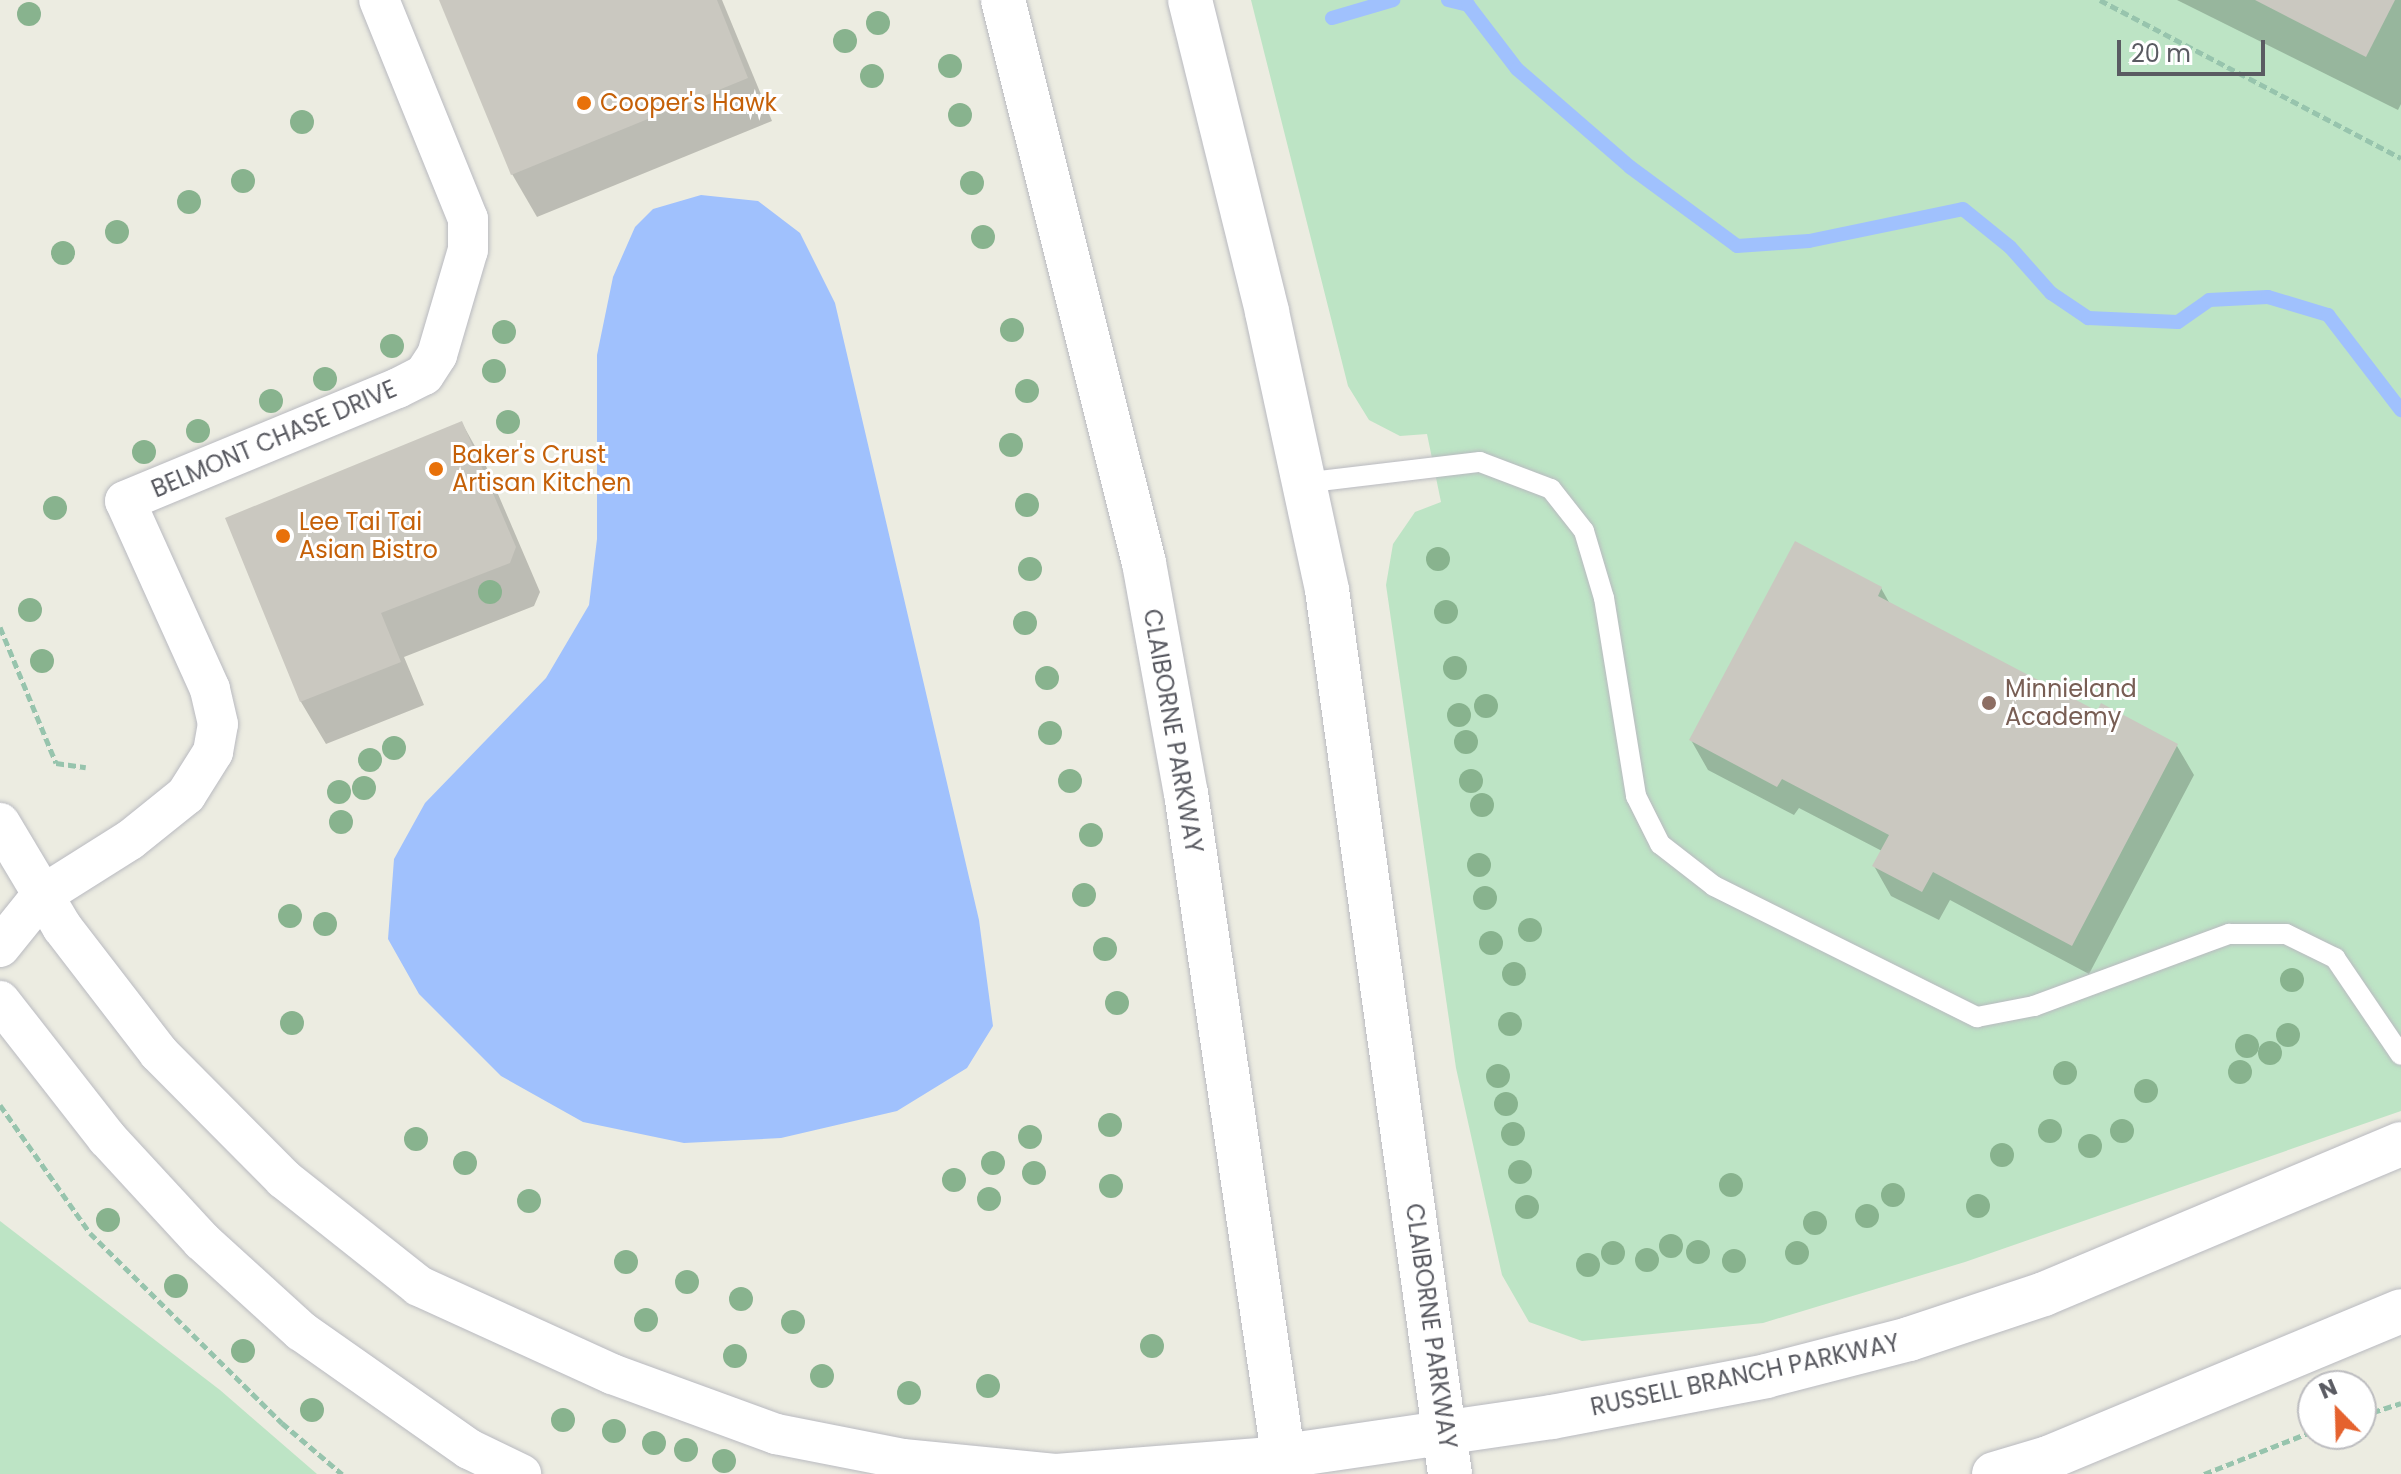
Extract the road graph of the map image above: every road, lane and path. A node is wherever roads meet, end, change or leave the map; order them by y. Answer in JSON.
{"nodes":[{"id":1,"x":379,"y":0,"type":"edge"},
{"id":2,"x":1003,"y":0,"type":"edge"},
{"id":3,"x":1190,"y":0,"type":"edge"},
{"id":4,"x":2100,"y":0,"type":"edge"},
{"id":5,"x":2401,"y":158,"type":"edge"},
{"id":6,"x":1303,"y":483,"type":"junction"},
{"id":7,"x":0,"y":627,"type":"edge"},
{"id":8,"x":86,"y":767,"type":"dead end"},
{"id":9,"x":0,"y":823,"type":"edge"},
{"id":10,"x":41,"y":896,"type":"junction"},
{"id":11,"x":0,"y":900,"type":"edge"},
{"id":12,"x":0,"y":947,"type":"edge"},
{"id":13,"x":0,"y":1001,"type":"edge"},
{"id":14,"x":2401,"y":1055,"type":"edge"},
{"id":15,"x":0,"y":1105,"type":"edge"},
{"id":16,"x":2401,"y":1144,"type":"edge"},
{"id":17,"x":2401,"y":1311,"type":"edge"},
{"id":18,"x":2401,"y":1403,"type":"edge"},
{"id":19,"x":2377,"y":1411,"type":"edge"},
{"id":20,"x":2297,"y":1437,"type":"edge"},
{"id":21,"x":1448,"y":1454,"type":"edge"},
{"id":22,"x":1285,"y":1465,"type":"edge"},
{"id":23,"x":342,"y":1474,"type":"edge"},
{"id":24,"x":521,"y":1474,"type":"edge"},
{"id":25,"x":1056,"y":1474,"type":"edge"},
{"id":26,"x":1994,"y":1474,"type":"edge"},
{"id":27,"x":2204,"y":1474,"type":"edge"}],
"edges":[{"from":1,"to":10,"type":"street","name":"BELMONT CHASE DRIVE"},
{"from":2,"to":22,"type":"main road","name":"CLAIBORNE PARKWAY"},
{"from":3,"to":6,"type":"main road","name":"CLAIBORNE PARKWAY"},
{"from":4,"to":5,"type":"path"},
{"from":6,"to":14,"type":"lane"},
{"from":6,"to":21,"type":"main road","name":"CLAIBORNE PARKWAY"},
{"from":7,"to":8,"type":"path"},
{"from":9,"to":10,"type":"street","name":"RUSSELL BRANCH PARKWAY"},
{"from":10,"to":11,"type":"street"},
{"from":10,"to":12,"type":"street"},
{"from":10,"to":25,"type":"street","name":"RUSSELL BRANCH PARKWAY"},
{"from":13,"to":24,"type":"street"},
{"from":15,"to":23,"type":"path"},
{"from":16,"to":21,"type":"main road","name":"RUSSELL BRANCH PARKWAY"},
{"from":17,"to":26,"type":"main road"},
{"from":18,"to":19,"type":"path"},
{"from":20,"to":27,"type":"path"},
{"from":21,"to":22,"type":"main road","name":"RUSSELL BRANCH PARKWAY"},
{"from":22,"to":25,"type":"street","name":"RUSSELL BRANCH PARKWAY"}]}
